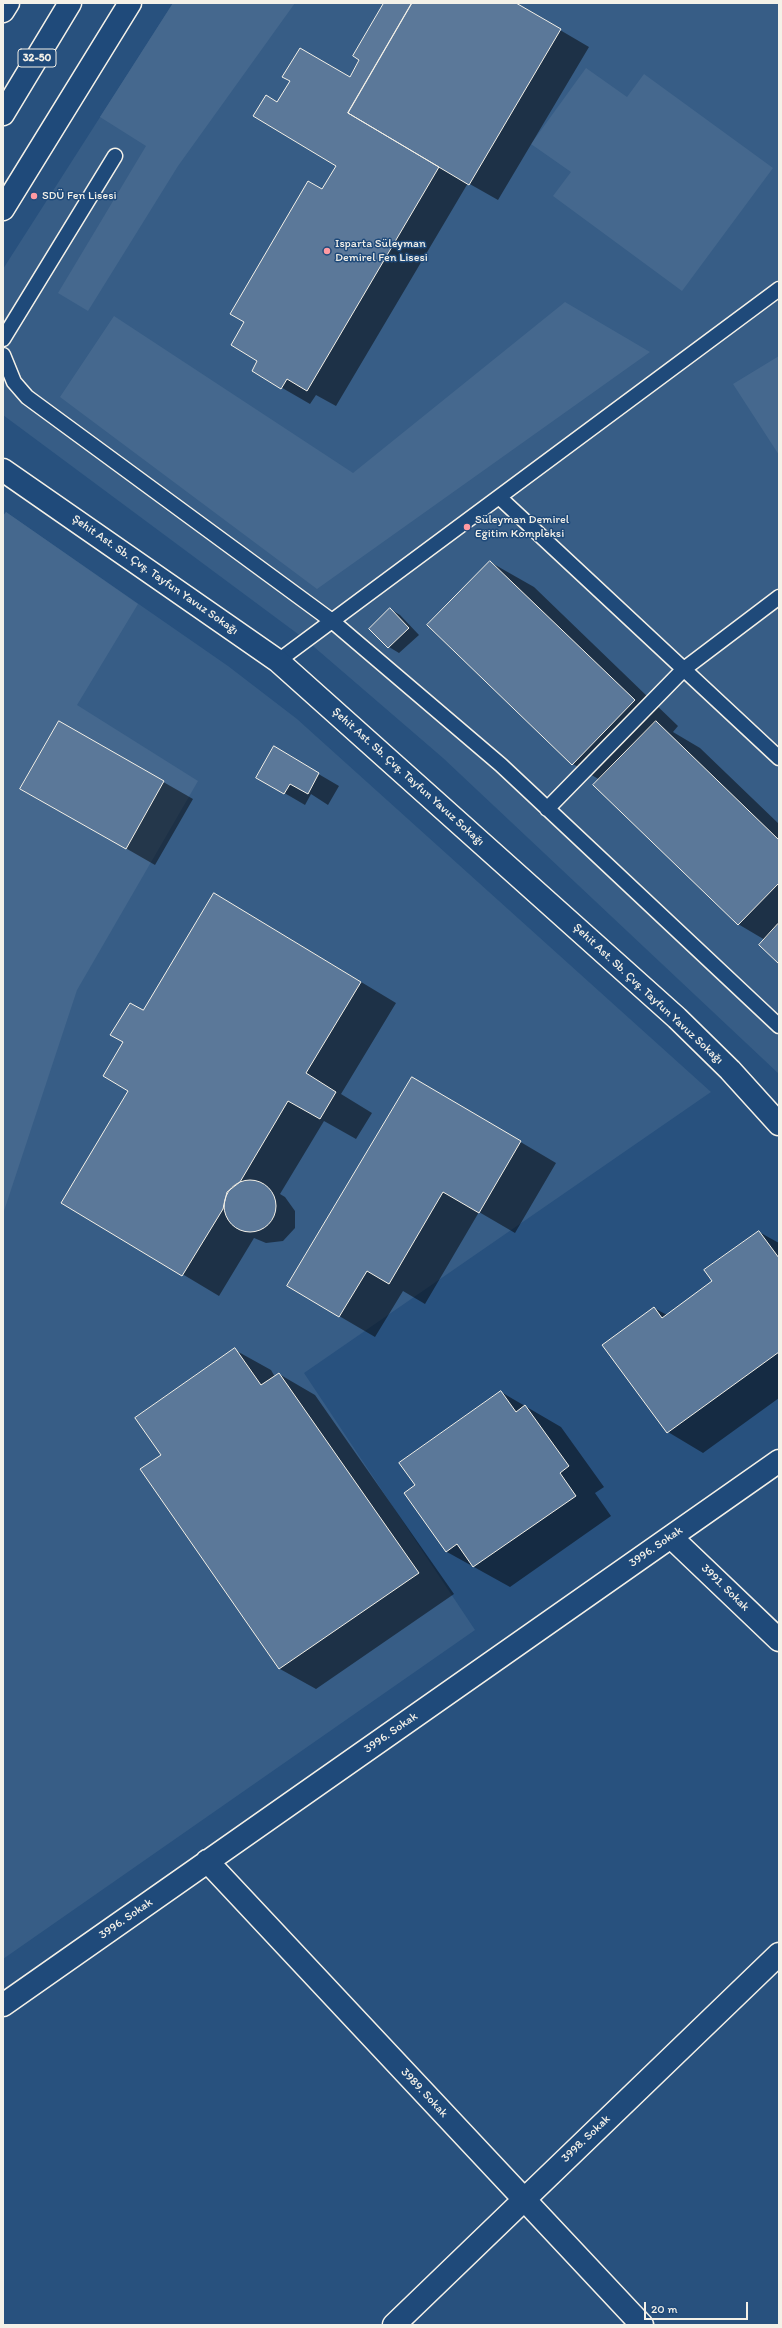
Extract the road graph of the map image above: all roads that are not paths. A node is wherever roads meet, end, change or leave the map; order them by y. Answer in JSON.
{"nodes":[{"id":1,"x":8,"y":3,"type":"edge"},
{"id":2,"x":70,"y":3,"type":"edge"},
{"id":3,"x":130,"y":3,"type":"edge"},
{"id":4,"x":3,"y":11,"type":"edge"},
{"id":5,"x":3,"y":114,"type":"edge"},
{"id":6,"x":115,"y":156,"type":"dead end"},
{"id":7,"x":3,"y":209,"type":"edge"},
{"id":8,"x":779,"y":289,"type":"edge"},
{"id":9,"x":3,"y":339,"type":"edge"},
{"id":10,"x":3,"y":355,"type":"edge"},
{"id":11,"x":3,"y":470,"type":"edge"},
{"id":12,"x":499,"y":497,"type":"junction"},
{"id":13,"x":779,"y":597,"type":"edge"},
{"id":14,"x":332,"y":621,"type":"junction"},
{"id":15,"x":278,"y":661,"type":"junction"},
{"id":16,"x":684,"y":669,"type":"junction"},
{"id":17,"x":779,"y":758,"type":"edge"},
{"id":18,"x":547,"y":810,"type":"junction"},
{"id":19,"x":779,"y":1026,"type":"edge"},
{"id":20,"x":779,"y":1124,"type":"edge"},
{"id":21,"x":779,"y":1461,"type":"edge"},
{"id":22,"x":671,"y":1537,"type":"junction"},
{"id":23,"x":779,"y":1640,"type":"edge"},
{"id":24,"x":207,"y":1861,"type":"junction"},
{"id":25,"x":779,"y":1954,"type":"edge"},
{"id":26,"x":3,"y":2005,"type":"edge"},
{"id":27,"x":524,"y":2199,"type":"junction"},
{"id":28,"x":394,"y":2325,"type":"edge"},
{"id":29,"x":642,"y":2325,"type":"edge"}],
"edges":[{"from":1,"to":4,"type":"street"},
{"from":2,"to":5,"type":"street","number":"32-50"},
{"from":3,"to":7,"type":"street"},
{"from":6,"to":9,"type":"lane"},
{"from":8,"to":12,"type":"lane"},
{"from":10,"to":14,"type":"lane"},
{"from":11,"to":15,"type":"street","name":"Şehit Ast. Sb. Çvş. Tayfun Yavuz Sokağı"},
{"from":12,"to":14,"type":"lane"},
{"from":12,"to":16,"type":"lane"},
{"from":13,"to":16,"type":"lane"},
{"from":14,"to":15,"type":"lane"},
{"from":14,"to":18,"type":"lane"},
{"from":15,"to":20,"type":"street","name":"Şehit Ast. Sb. Çvş. Tayfun Yavuz Sokağı"},
{"from":16,"to":17,"type":"lane"},
{"from":16,"to":18,"type":"lane"},
{"from":18,"to":19,"type":"lane"},
{"from":21,"to":22,"type":"street","name":"3996. Sokak"},
{"from":22,"to":23,"type":"street","name":"3991. Sokak"},
{"from":22,"to":24,"type":"street","name":"3996. Sokak"},
{"from":24,"to":26,"type":"street","name":"3996. Sokak"},
{"from":24,"to":27,"type":"street","name":"3989. Sokak"},
{"from":25,"to":27,"type":"street","name":"3998. Sokak"},
{"from":27,"to":28,"type":"street","name":"3998. Sokak"},
{"from":27,"to":29,"type":"street","name":"3989. Sokak"}]}
